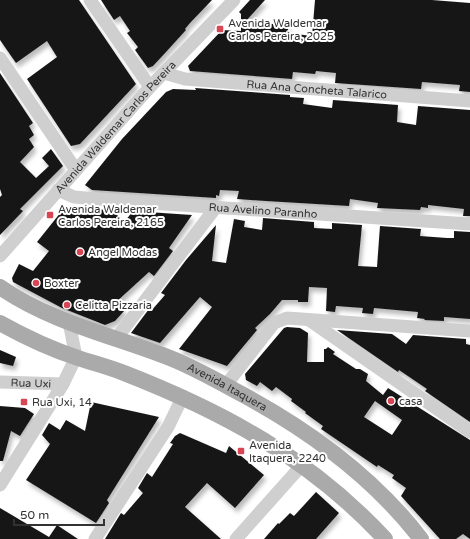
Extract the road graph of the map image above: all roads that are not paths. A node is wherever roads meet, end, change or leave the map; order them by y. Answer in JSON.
{"nodes":[{"id":1,"x":90,"y":0,"type":"edge"},
{"id":2,"x":226,"y":3,"type":"edge"},
{"id":3,"x":0,"y":58,"type":"edge"},
{"id":4,"x":164,"y":72,"type":"junction"},
{"id":5,"x":150,"y":87,"type":"junction"},
{"id":6,"x":470,"y":101,"type":"edge"},
{"id":7,"x":76,"y":170,"type":"junction"},
{"id":8,"x":58,"y":190,"type":"junction"},
{"id":9,"x":216,"y":208,"type":"junction"},
{"id":10,"x":470,"y":224,"type":"edge"},
{"id":11,"x":0,"y":256,"type":"edge"},
{"id":12,"x":0,"y":287,"type":"edge"},
{"id":13,"x":309,"y":320,"type":"junction"},
{"id":14,"x":69,"y":322,"type":"junction"},
{"id":15,"x":0,"y":323,"type":"edge"},
{"id":16,"x":470,"y":331,"type":"edge"},
{"id":17,"x":116,"y":339,"type":"junction"},
{"id":18,"x":76,"y":357,"type":"junction"},
{"id":19,"x":0,"y":382,"type":"edge"},
{"id":20,"x":63,"y":384,"type":"junction"},
{"id":21,"x":226,"y":385,"type":"junction"},
{"id":22,"x":183,"y":396,"type":"junction"},
{"id":23,"x":470,"y":432,"type":"edge"},
{"id":24,"x":302,"y":466,"type":"junction"},
{"id":25,"x":0,"y":485,"type":"edge"},
{"id":26,"x":96,"y":539,"type":"edge"},
{"id":27,"x":236,"y":539,"type":"edge"},
{"id":28,"x":385,"y":539,"type":"edge"},
{"id":29,"x":421,"y":539,"type":"edge"}],
"edges":[{"from":1,"to":5,"type":"street"},
{"from":2,"to":4,"type":"street","name":"Avenida Waldemar Carlos Pereira"},
{"from":3,"to":7,"type":"street"},
{"from":4,"to":5,"type":"street","name":"Avenida Waldemar Carlos Pereira"},
{"from":4,"to":6,"type":"street","name":"Rua Ana Concheta Talarico"},
{"from":5,"to":7,"type":"street","name":"Avenida Waldemar Carlos Pereira"},
{"from":7,"to":8,"type":"street","name":"Avenida Waldemar Carlos Pereira"},
{"from":8,"to":9,"type":"street","name":"Rua Avelino Paranho"},
{"from":8,"to":11,"type":"street","name":"Avenida Waldemar Carlos Pereira"},
{"from":9,"to":10,"type":"street","name":"Rua Avelino Paranho"},
{"from":9,"to":17,"type":"street"},
{"from":12,"to":14,"type":"main road","name":"Avenida Itaquera"},
{"from":13,"to":16,"type":"street"},
{"from":13,"to":21,"type":"street"},
{"from":13,"to":23,"type":"street"},
{"from":14,"to":17,"type":"main road","name":"Avenida Itaquera"},
{"from":14,"to":18,"type":"street"},
{"from":15,"to":18,"type":"main road"},
{"from":17,"to":21,"type":"main road","name":"Avenida Itaquera"},
{"from":18,"to":20,"type":"street"},
{"from":18,"to":22,"type":"main road"},
{"from":19,"to":20,"type":"street","name":"Rua Uxi"},
{"from":20,"to":25,"type":"street"},
{"from":21,"to":29,"type":"main road","name":"Avenida Itaquera"},
{"from":22,"to":24,"type":"main road"},
{"from":22,"to":26,"type":"street"},
{"from":24,"to":27,"type":"street"},
{"from":24,"to":28,"type":"main road"}]}
